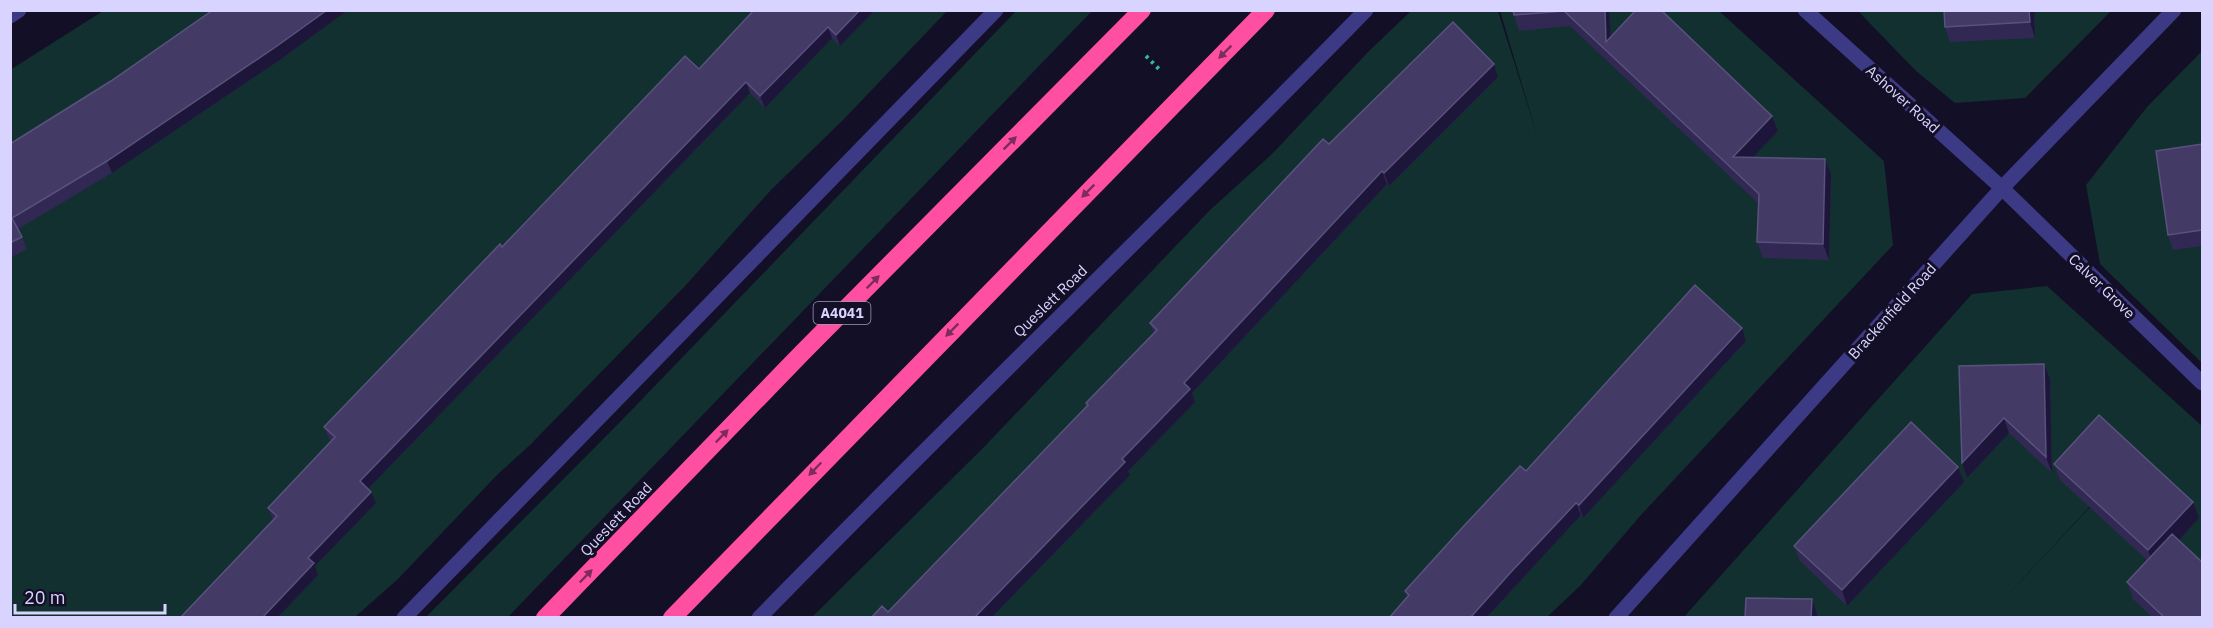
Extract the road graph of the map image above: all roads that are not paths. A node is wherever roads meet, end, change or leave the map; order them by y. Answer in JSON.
{"nodes":[{"id":1,"x":19,"y":10,"type":"edge"},
{"id":2,"x":996,"y":10,"type":"edge"},
{"id":3,"x":1142,"y":10,"type":"edge"},
{"id":4,"x":1266,"y":10,"type":"edge"},
{"id":5,"x":1366,"y":10,"type":"edge"},
{"id":6,"x":1805,"y":10,"type":"edge"},
{"id":7,"x":2174,"y":10,"type":"edge"},
{"id":8,"x":10,"y":16,"type":"edge"},
{"id":9,"x":2002,"y":188,"type":"junction"},
{"id":10,"x":2202,"y":383,"type":"edge"},
{"id":11,"x":404,"y":618,"type":"edge"},
{"id":12,"x":545,"y":618,"type":"edge"},
{"id":13,"x":672,"y":618,"type":"edge"},
{"id":14,"x":759,"y":618,"type":"edge"},
{"id":15,"x":1616,"y":618,"type":"edge"}],
"edges":[{"from":1,"to":8,"type":"street"},
{"from":2,"to":11,"type":"street"},
{"from":12,"to":3,"type":"highway","name":"Queslett Road","number":"A4041","one_way":true},
{"from":4,"to":13,"type":"highway","one_way":true},
{"from":5,"to":14,"type":"street","name":"Queslett Road"},
{"from":6,"to":9,"type":"street","name":"Ashover Road"},
{"from":7,"to":9,"type":"street","name":"Brackenfield Road"},
{"from":9,"to":10,"type":"street","name":"Calver Grove"},
{"from":9,"to":15,"type":"street","name":"Brackenfield Road"}]}
